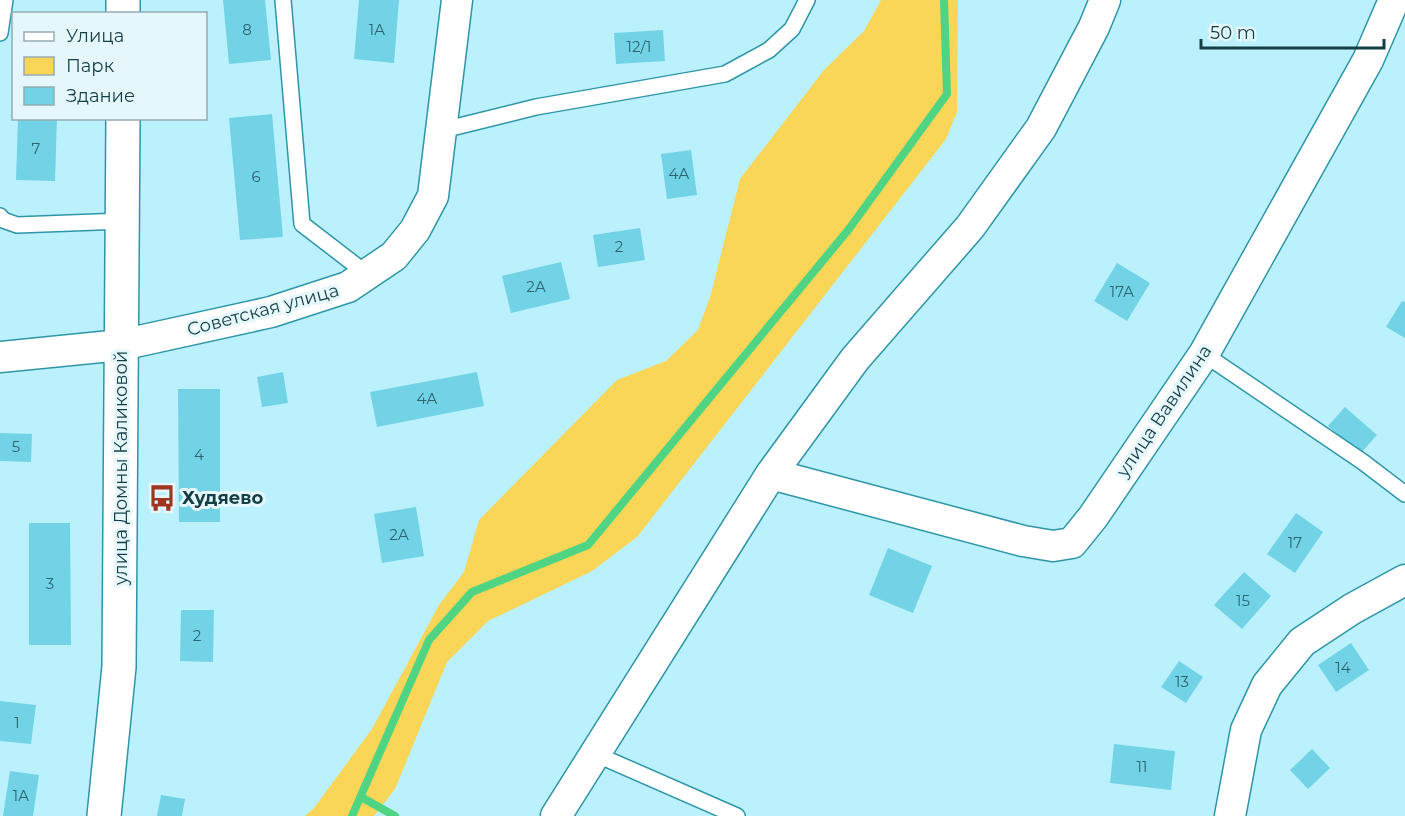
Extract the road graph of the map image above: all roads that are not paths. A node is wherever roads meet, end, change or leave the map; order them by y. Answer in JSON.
{"nodes":[{"id":1,"x":5,"y":0,"type":"edge"},
{"id":2,"x":284,"y":0,"type":"edge"},
{"id":3,"x":457,"y":0,"type":"edge"},
{"id":4,"x":807,"y":0,"type":"edge"},
{"id":5,"x":1105,"y":0,"type":"edge"},
{"id":6,"x":1394,"y":0,"type":"edge"},
{"id":7,"x":0,"y":33,"type":"edge"},
{"id":8,"x":123,"y":120,"type":"edge"},
{"id":9,"x":443,"y":130,"type":"junction"},
{"id":10,"x":0,"y":216,"type":"edge"},
{"id":11,"x":123,"y":221,"type":"junction"},
{"id":12,"x":367,"y":274,"type":"junction"},
{"id":13,"x":122,"y":345,"type":"junction"},
{"id":14,"x":1204,"y":354,"type":"junction"},
{"id":15,"x":0,"y":357,"type":"edge"},
{"id":16,"x":771,"y":474,"type":"junction"},
{"id":17,"x":1405,"y":494,"type":"edge"},
{"id":18,"x":1405,"y":580,"type":"edge"},
{"id":19,"x":593,"y":753,"type":"junction"},
{"id":20,"x":104,"y":816,"type":"edge"},
{"id":21,"x":556,"y":816,"type":"edge"},
{"id":22,"x":737,"y":816,"type":"edge"},
{"id":23,"x":1230,"y":816,"type":"edge"}],
"edges":[{"from":1,"to":7,"type":"lane"},
{"from":2,"to":12,"type":"lane"},
{"from":3,"to":9,"type":"street","name":"Советская улица"},
{"from":4,"to":9,"type":"lane"},
{"from":5,"to":16,"type":"street"},
{"from":6,"to":14,"type":"street","name":"улица Вавилина"},
{"from":8,"to":11,"type":"main road","name":"улица Домны Каликовой"},
{"from":9,"to":12,"type":"street","name":"Советская улица"},
{"from":10,"to":11,"type":"lane"},
{"from":11,"to":13,"type":"main road","name":"улица Домны Каликовой"},
{"from":12,"to":13,"type":"street","name":"Советская улица"},
{"from":13,"to":15,"type":"street","name":"Советская улица"},
{"from":13,"to":20,"type":"main road","name":"улица Домны Каликовой"},
{"from":14,"to":16,"type":"street","name":"улица Вавилина"},
{"from":14,"to":17,"type":"lane"},
{"from":16,"to":19,"type":"street"},
{"from":18,"to":23,"type":"street"},
{"from":19,"to":21,"type":"street"},
{"from":19,"to":22,"type":"lane"}]}
